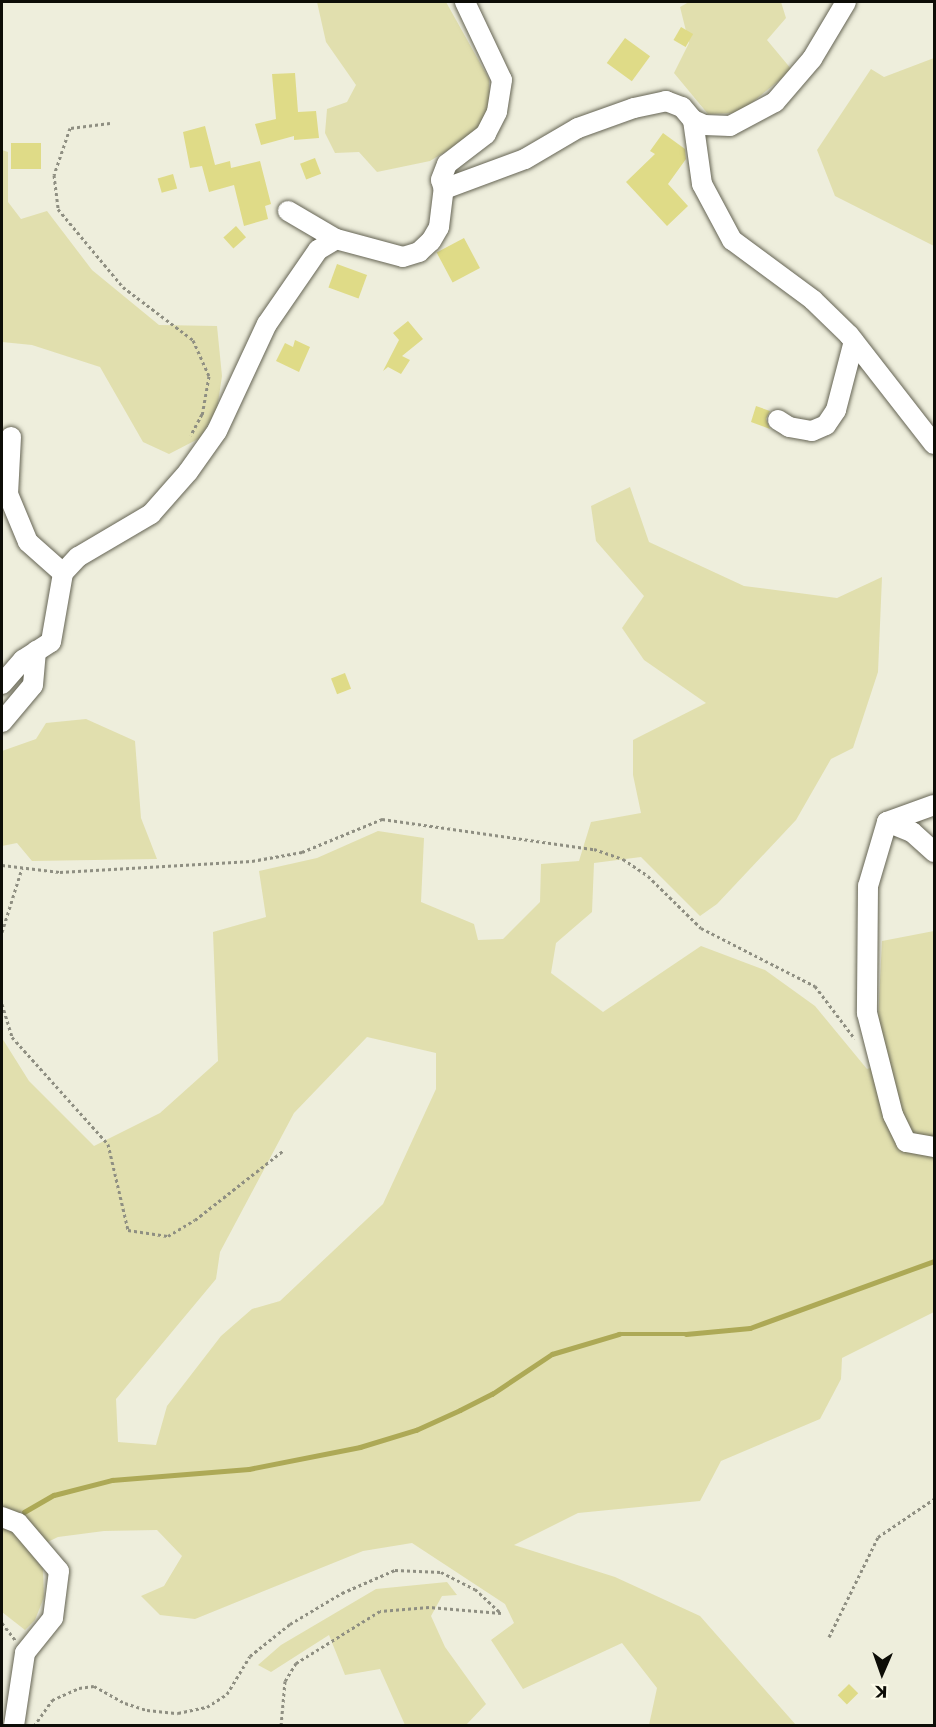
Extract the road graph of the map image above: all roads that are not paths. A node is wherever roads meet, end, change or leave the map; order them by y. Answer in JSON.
{"nodes":[{"id":1,"x":465,"y":2,"type":"edge"},
{"id":2,"x":846,"y":2,"type":"edge"},
{"id":3,"x":693,"y":120,"type":"junction"},
{"id":4,"x":444,"y":189,"type":"junction"},
{"id":5,"x":288,"y":211,"type":"dead end"},
{"id":6,"x":336,"y":239,"type":"junction"},
{"id":7,"x":855,"y":341,"type":"junction"},
{"id":8,"x":778,"y":420,"type":"dead end"},
{"id":9,"x":11,"y":437,"type":"dead end"},
{"id":10,"x":934,"y":444,"type":"edge"},
{"id":11,"x":63,"y":573,"type":"junction"},
{"id":12,"x":36,"y":651,"type":"junction"},
{"id":13,"x":2,"y":684,"type":"edge"},
{"id":14,"x":2,"y":722,"type":"edge"},
{"id":15,"x":934,"y":805,"type":"edge"},
{"id":16,"x":887,"y":822,"type":"junction"},
{"id":17,"x":934,"y":852,"type":"edge"},
{"id":18,"x":934,"y":1147,"type":"edge"},
{"id":19,"x":2,"y":1517,"type":"edge"},
{"id":20,"x":14,"y":1725,"type":"edge"}],
"edges":[{"from":1,"to":4,"type":"street"},
{"from":2,"to":3,"type":"street"},
{"from":3,"to":4,"type":"street"},
{"from":3,"to":7,"type":"street"},
{"from":4,"to":6,"type":"street"},
{"from":5,"to":6,"type":"street"},
{"from":6,"to":11,"type":"street"},
{"from":7,"to":8,"type":"street"},
{"from":7,"to":10,"type":"street"},
{"from":9,"to":11,"type":"street"},
{"from":11,"to":12,"type":"street"},
{"from":12,"to":13,"type":"street"},
{"from":12,"to":14,"type":"street"},
{"from":15,"to":16,"type":"street"},
{"from":16,"to":17,"type":"street"},
{"from":16,"to":18,"type":"street"},
{"from":19,"to":20,"type":"street"}]}
